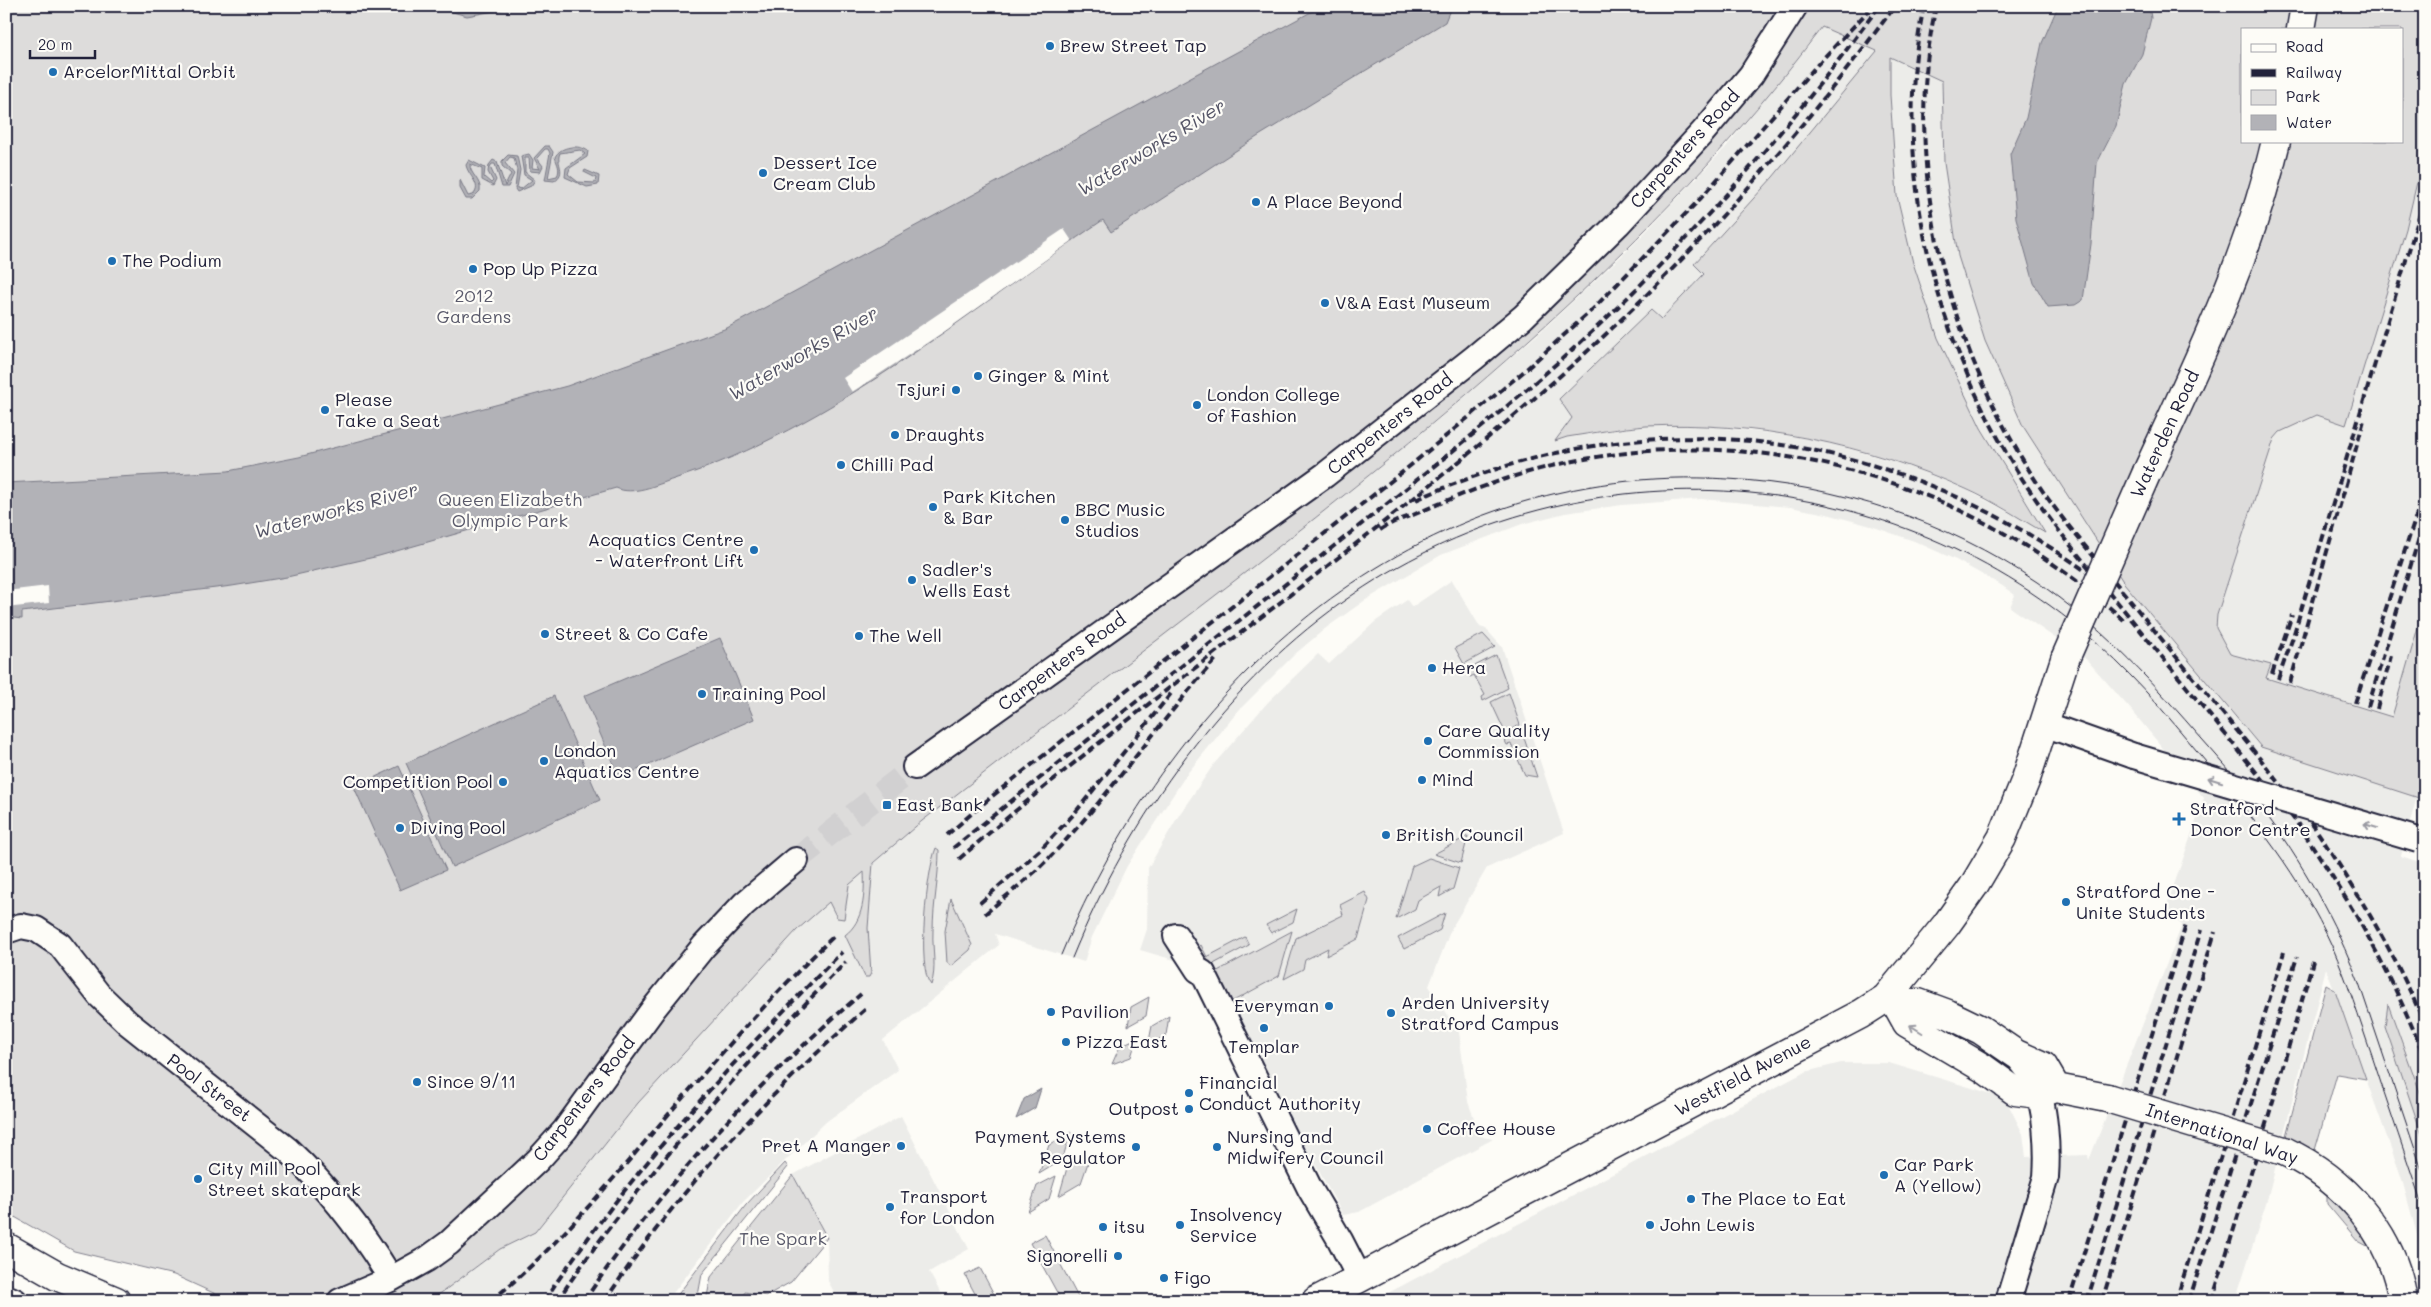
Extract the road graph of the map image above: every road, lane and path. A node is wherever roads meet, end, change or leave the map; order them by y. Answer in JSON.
{"nodes":[{"id":1,"x":1795,"y":6,"type":"edge"},
{"id":2,"x":2305,"y":6,"type":"edge"},
{"id":3,"x":2300,"y":28,"type":"edge"},
{"id":4,"x":2276,"y":142,"type":"edge"},
{"id":5,"x":2044,"y":724,"type":"junction"},
{"id":6,"x":915,"y":767,"type":"tunnel mouth"},
{"id":7,"x":2421,"y":841,"type":"edge"},
{"id":8,"x":796,"y":860,"type":"tunnel mouth"},
{"id":9,"x":6,"y":931,"type":"edge"},
{"id":10,"x":1176,"y":936,"type":"dead end"},
{"id":11,"x":1891,"y":1002,"type":"junction"},
{"id":12,"x":2047,"y":1091,"type":"junction"},
{"id":13,"x":6,"y":1247,"type":"edge"},
{"id":14,"x":1359,"y":1278,"type":"junction"},
{"id":15,"x":391,"y":1279,"type":"junction"},
{"id":16,"x":6,"y":1297,"type":"edge"},
{"id":17,"x":15,"y":1301,"type":"edge"},
{"id":18,"x":116,"y":1301,"type":"edge"},
{"id":19,"x":340,"y":1301,"type":"edge"},
{"id":20,"x":1316,"y":1301,"type":"edge"},
{"id":21,"x":2008,"y":1301,"type":"edge"},
{"id":22,"x":2402,"y":1301,"type":"edge"}],
"edges":[{"from":1,"to":6,"type":"street","name":"Carpenters Road"},
{"from":2,"to":3,"type":"street"},
{"from":4,"to":5,"type":"street","name":"Waterden Road","bridge":true},
{"from":7,"to":5,"type":"street","one_way":true,"bridge":true},
{"from":5,"to":11,"type":"street","name":"Westfield Avenue"},
{"from":8,"to":15,"type":"street","name":"Carpenters Road"},
{"from":9,"to":15,"type":"street","name":"Pool Street"},
{"from":10,"to":14,"type":"street"},
{"from":12,"to":11,"type":"street","name":"International Way","one_way":true},
{"from":11,"to":12,"type":"street"},
{"from":11,"to":14,"type":"street","name":"Westfield Avenue"},
{"from":12,"to":21,"type":"street"},
{"from":12,"to":22,"type":"street","name":"International Way","bridge":true},
{"from":13,"to":18,"type":"street"},
{"from":14,"to":20,"type":"street","name":"Westfield Avenue"},
{"from":15,"to":19,"type":"street","name":"Carpenters Road"},
{"from":16,"to":17,"type":"street"}]}
